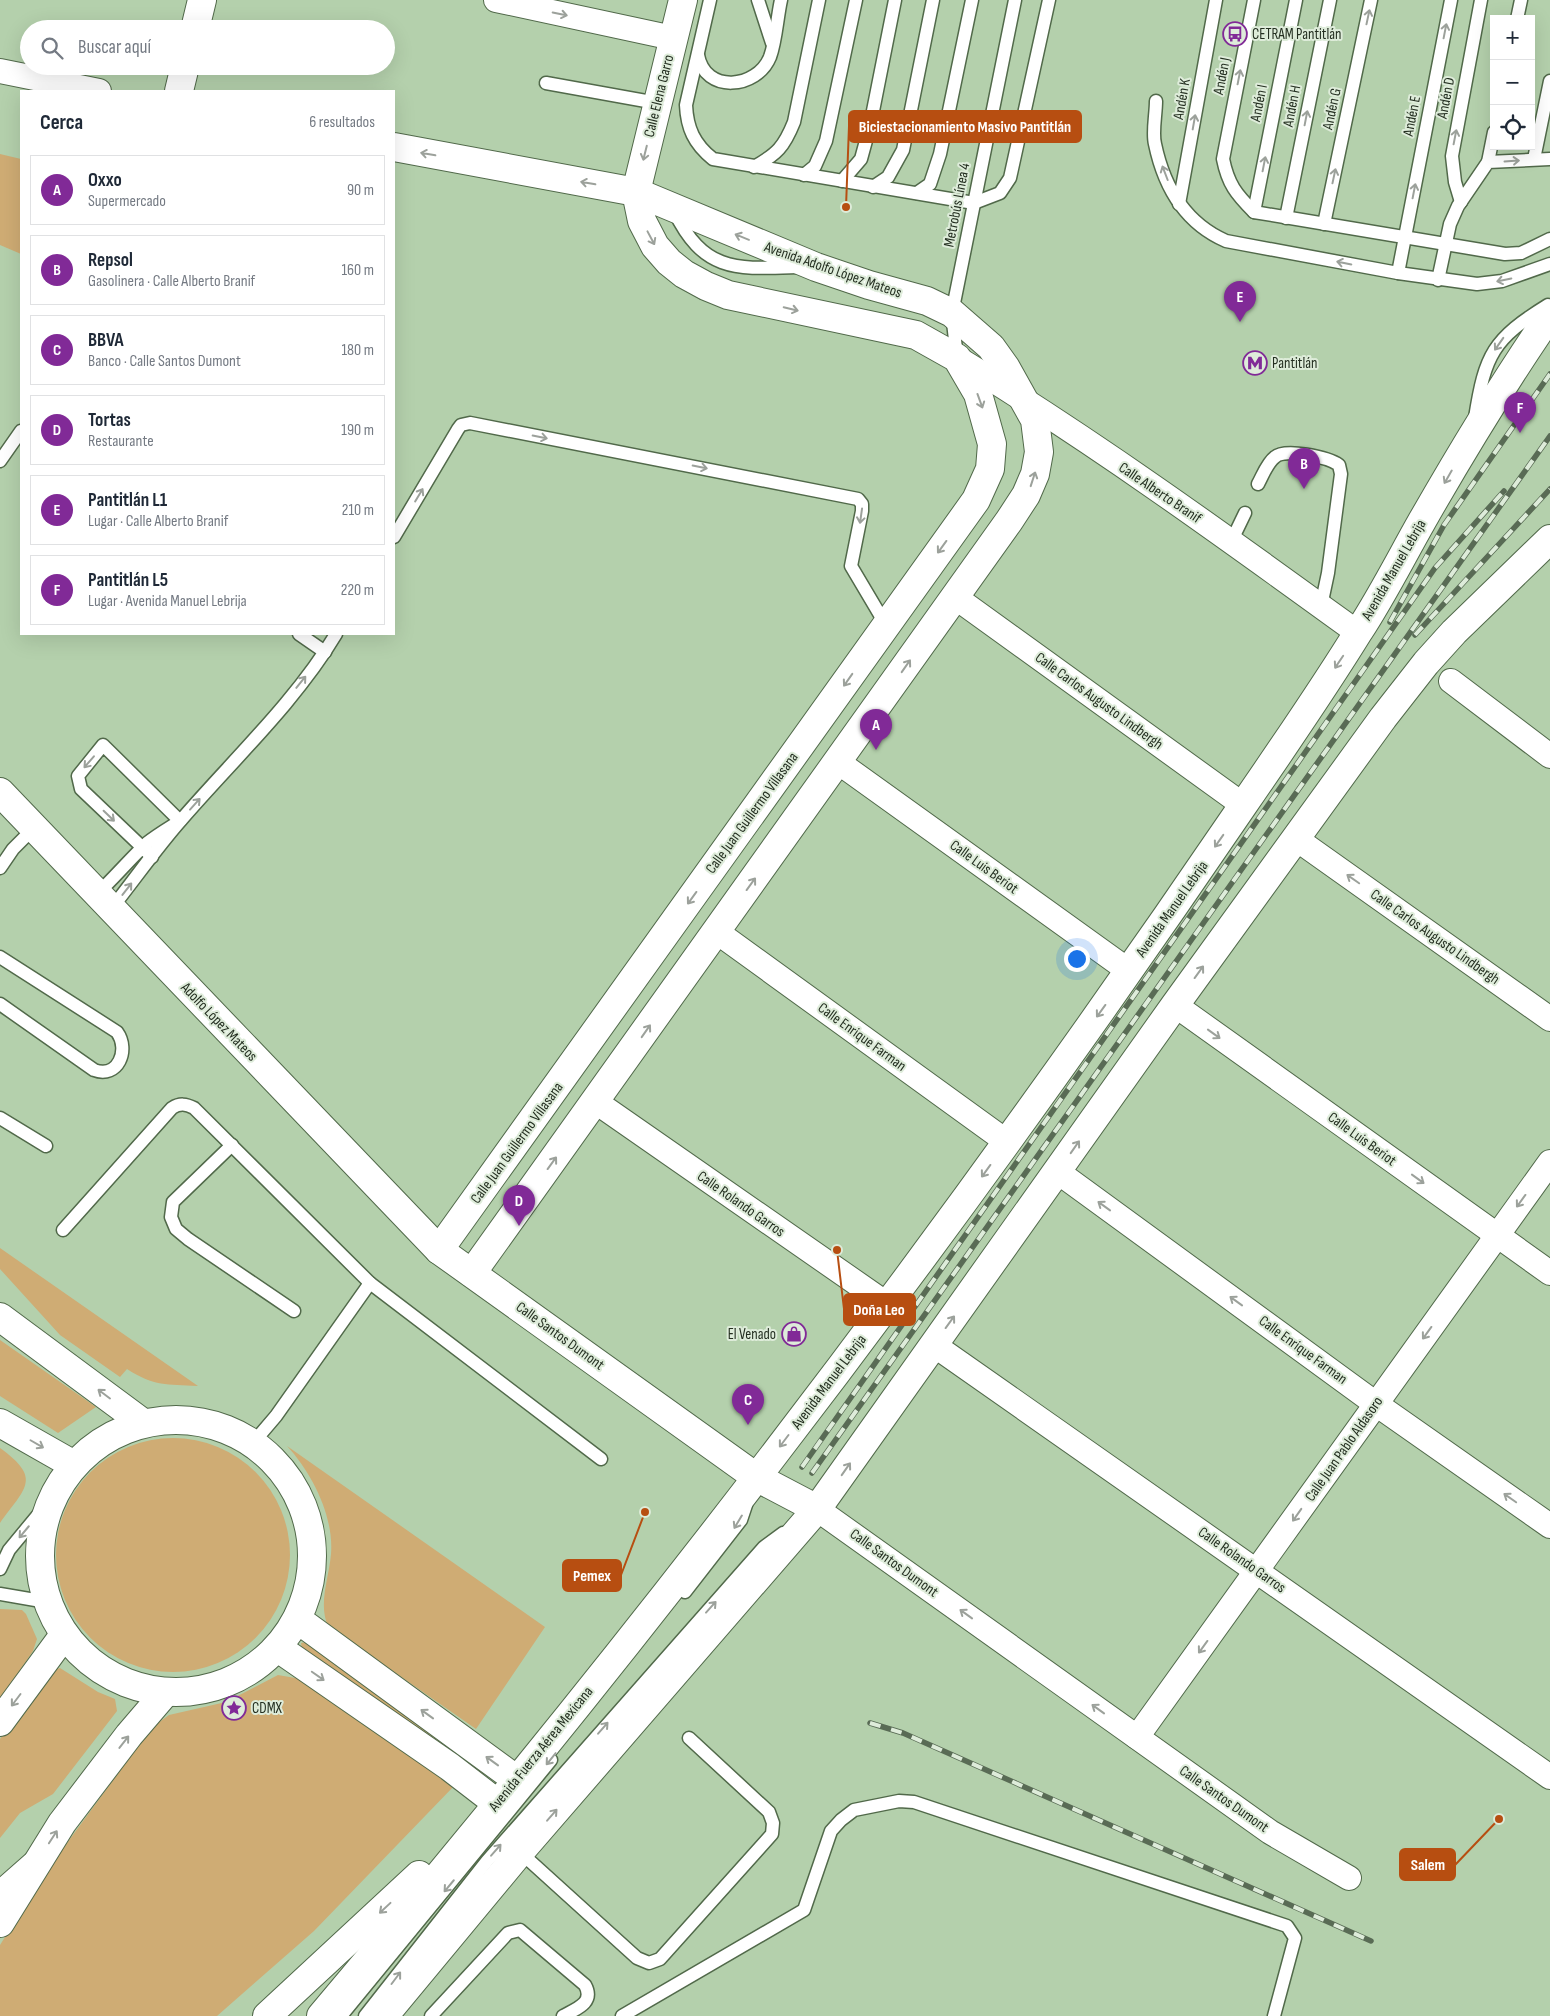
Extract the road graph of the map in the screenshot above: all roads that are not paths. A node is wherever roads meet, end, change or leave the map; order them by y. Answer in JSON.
{"nodes":[{"id":1,"x":202,"y":0,"type":"edge"},
{"id":2,"x":496,"y":0,"type":"edge"},
{"id":3,"x":683,"y":0,"type":"edge"},
{"id":4,"x":710,"y":0,"type":"edge"},
{"id":5,"x":758,"y":0,"type":"edge"},
{"id":6,"x":781,"y":0,"type":"edge"},
{"id":7,"x":819,"y":0,"type":"edge"},
{"id":8,"x":856,"y":0,"type":"edge"},
{"id":9,"x":896,"y":0,"type":"edge"},
{"id":10,"x":933,"y":0,"type":"edge"},
{"id":11,"x":972,"y":0,"type":"edge"},
{"id":12,"x":1015,"y":0,"type":"edge"},
{"id":13,"x":1050,"y":0,"type":"edge"},
{"id":14,"x":1216,"y":0,"type":"edge"},
{"id":15,"x":1254,"y":0,"type":"edge"},
{"id":16,"x":1296,"y":0,"type":"edge"},
{"id":17,"x":1330,"y":0,"type":"edge"},
{"id":18,"x":1372,"y":0,"type":"edge"},
{"id":19,"x":1451,"y":0,"type":"edge"},
{"id":20,"x":1481,"y":0,"type":"edge"},
{"id":21,"x":1521,"y":0,"type":"edge"},
{"id":22,"x":1518,"y":15,"type":"edge"},
{"id":23,"x":197,"y":20,"type":"edge"},
{"id":24,"x":673,"y":38,"type":"junction"},
{"id":25,"x":772,"y":43,"type":"junction"},
{"id":26,"x":697,"y":53,"type":"junction"},
{"id":27,"x":0,"y":71,"type":"edge"},
{"id":28,"x":183,"y":75,"type":"edge"},
{"id":29,"x":1550,"y":81,"type":"edge"},
{"id":30,"x":546,"y":83,"type":"dead end"},
{"id":31,"x":94,"y":90,"type":"edge"},
{"id":32,"x":179,"y":90,"type":"edge"},
{"id":33,"x":1156,"y":101,"type":"dead end"},
{"id":34,"x":657,"y":103,"type":"junction"},
{"id":35,"x":395,"y":147,"type":"edge"},
{"id":36,"x":1490,"y":150,"type":"edge"},
{"id":37,"x":1534,"y":159,"type":"junction"},
{"id":38,"x":1550,"y":159,"type":"edge"},
{"id":39,"x":1488,"y":162,"type":"junction"},
{"id":40,"x":754,"y":167,"type":"junction"},
{"id":41,"x":804,"y":175,"type":"junction"},
{"id":42,"x":842,"y":181,"type":"junction"},
{"id":43,"x":874,"y":187,"type":"junction"},
{"id":44,"x":636,"y":192,"type":"junction"},
{"id":45,"x":917,"y":193,"type":"junction"},
{"id":46,"x":1461,"y":202,"type":"junction"},
{"id":47,"x":974,"y":203,"type":"junction"},
{"id":48,"x":1179,"y":204,"type":"junction"},
{"id":49,"x":1254,"y":212,"type":"junction"},
{"id":50,"x":1286,"y":218,"type":"junction"},
{"id":51,"x":1324,"y":224,"type":"junction"},
{"id":52,"x":1405,"y":238,"type":"junction"},
{"id":53,"x":1550,"y":239,"type":"edge"},
{"id":54,"x":1444,"y":245,"type":"junction"},
{"id":55,"x":1550,"y":264,"type":"edge"},
{"id":56,"x":1398,"y":273,"type":"junction"},
{"id":57,"x":1438,"y":280,"type":"junction"},
{"id":58,"x":1550,"y":303,"type":"edge"},
{"id":59,"x":952,"y":313,"type":"junction"},
{"id":60,"x":1550,"y":315,"type":"edge"},
{"id":61,"x":957,"y":358,"type":"junction"},
{"id":62,"x":1025,"y":401,"type":"junction"},
{"id":63,"x":20,"y":432,"type":"edge"},
{"id":64,"x":1472,"y":435,"type":"junction"},
{"id":65,"x":0,"y":461,"type":"edge"},
{"id":66,"x":1258,"y":484,"type":"dead end"},
{"id":67,"x":1244,"y":513,"type":"dead end"},
{"id":68,"x":395,"y":535,"type":"edge"},
{"id":69,"x":1550,"y":539,"type":"edge"},
{"id":70,"x":1231,"y":542,"type":"junction"},
{"id":71,"x":955,"y":597,"type":"junction"},
{"id":72,"x":1321,"y":606,"type":"junction"},
{"id":73,"x":886,"y":625,"type":"junction"},
{"id":74,"x":1358,"y":633,"type":"junction"},
{"id":75,"x":300,"y":635,"type":"edge"},
{"id":76,"x":335,"y":635,"type":"edge"},
{"id":77,"x":325,"y":652,"type":"junction"},
{"id":78,"x":1450,"y":681,"type":"dead end"},
{"id":79,"x":1550,"y":756,"type":"edge"},
{"id":80,"x":838,"y":762,"type":"junction"},
{"id":81,"x":0,"y":792,"type":"edge"},
{"id":82,"x":1244,"y":806,"type":"junction"},
{"id":83,"x":180,"y":821,"type":"junction"},
{"id":84,"x":34,"y":828,"type":"junction"},
{"id":85,"x":1295,"y":838,"type":"junction"},
{"id":86,"x":147,"y":853,"type":"junction"},
{"id":87,"x":0,"y":868,"type":"edge"},
{"id":88,"x":104,"y":902,"type":"junction"},
{"id":89,"x":717,"y":932,"type":"junction"},
{"id":90,"x":0,"y":957,"type":"edge"},
{"id":91,"x":1129,"y":971,"type":"junction"},
{"id":92,"x":0,"y":1004,"type":"edge"},
{"id":93,"x":1174,"y":1005,"type":"junction"},
{"id":94,"x":1550,"y":1018,"type":"edge"},
{"id":95,"x":596,"y":1102,"type":"junction"},
{"id":96,"x":0,"y":1118,"type":"edge"},
{"id":97,"x":1007,"y":1142,"type":"junction"},
{"id":98,"x":232,"y":1145,"type":"junction"},
{"id":99,"x":46,"y":1146,"type":"dead end"},
{"id":100,"x":1550,"y":1162,"type":"edge"},
{"id":101,"x":1058,"y":1172,"type":"junction"},
{"id":102,"x":64,"y":1230,"type":"dead end"},
{"id":103,"x":1497,"y":1235,"type":"junction"},
{"id":104,"x":439,"y":1250,"type":"junction"},
{"id":105,"x":472,"y":1273,"type":"junction"},
{"id":106,"x":1550,"y":1273,"type":"edge"},
{"id":107,"x":370,"y":1283,"type":"junction"},
{"id":108,"x":0,"y":1299,"type":"edge"},
{"id":109,"x":888,"y":1305,"type":"junction"},
{"id":110,"x":294,"y":1311,"type":"dead end"},
{"id":111,"x":0,"y":1317,"type":"edge"},
{"id":112,"x":24,"y":1333,"type":"junction"},
{"id":113,"x":934,"y":1345,"type":"junction"},
{"id":114,"x":1376,"y":1404,"type":"junction"},
{"id":115,"x":0,"y":1423,"type":"edge"},
{"id":116,"x":143,"y":1423,"type":"junction"},
{"id":117,"x":253,"y":1443,"type":"junction"},
{"id":118,"x":601,"y":1459,"type":"dead end"},
{"id":119,"x":74,"y":1465,"type":"junction"},
{"id":120,"x":756,"y":1477,"type":"junction"},
{"id":121,"x":52,"y":1498,"type":"junction"},
{"id":122,"x":817,"y":1509,"type":"junction"},
{"id":123,"x":1550,"y":1526,"type":"edge"},
{"id":124,"x":0,"y":1569,"type":"edge"},
{"id":125,"x":1258,"y":1571,"type":"junction"},
{"id":126,"x":0,"y":1594,"type":"edge"},
{"id":127,"x":47,"y":1602,"type":"junction"},
{"id":128,"x":674,"y":1605,"type":"dead end"},
{"id":129,"x":297,"y":1619,"type":"junction"},
{"id":130,"x":64,"y":1635,"type":"junction"},
{"id":131,"x":278,"y":1648,"type":"junction"},
{"id":132,"x":165,"y":1694,"type":"junction"},
{"id":133,"x":0,"y":1722,"type":"edge"},
{"id":134,"x":1138,"y":1737,"type":"junction"},
{"id":135,"x":688,"y":1738,"type":"dead end"},
{"id":136,"x":557,"y":1752,"type":"dead end"},
{"id":137,"x":1550,"y":1777,"type":"edge"},
{"id":138,"x":516,"y":1780,"type":"junction"},
{"id":139,"x":498,"y":1804,"type":"junction"},
{"id":140,"x":520,"y":1852,"type":"junction"},
{"id":141,"x":34,"y":1866,"type":"junction"},
{"id":142,"x":1349,"y":1878,"type":"dead end"},
{"id":143,"x":0,"y":1896,"type":"edge"},
{"id":144,"x":0,"y":1923,"type":"edge"},
{"id":145,"x":267,"y":2016,"type":"edge"},
{"id":146,"x":321,"y":2016,"type":"edge"},
{"id":147,"x":342,"y":2016,"type":"edge"},
{"id":148,"x":365,"y":2016,"type":"edge"},
{"id":149,"x":384,"y":2016,"type":"edge"},
{"id":150,"x":431,"y":2016,"type":"edge"},
{"id":151,"x":563,"y":2016,"type":"edge"},
{"id":152,"x":622,"y":2016,"type":"edge"},
{"id":153,"x":1274,"y":2016,"type":"edge"}],
"edges":[{"from":1,"to":23,"type":"street"},
{"from":2,"to":24,"type":"street","one_way":true},
{"from":3,"to":24,"type":"street","name":"Calle Elena Garro"},
{"from":4,"to":26,"type":"lane"},
{"from":5,"to":25,"type":"lane"},
{"from":6,"to":25,"type":"lane"},
{"from":7,"to":40,"type":"lane"},
{"from":8,"to":41,"type":"lane"},
{"from":9,"to":42,"type":"lane"},
{"from":10,"to":43,"type":"lane"},
{"from":11,"to":45,"type":"lane"},
{"from":12,"to":47,"type":"lane","name":"Metrobús Línea 4"},
{"from":13,"to":47,"type":"lane"},
{"from":48,"to":14,"type":"lane","name":"Andén K","one_way":true},
{"from":49,"to":15,"type":"lane","name":"Andén J","one_way":true},
{"from":49,"to":16,"type":"lane","name":"Andén I","one_way":true},
{"from":50,"to":17,"type":"lane","name":"Andén H","one_way":true},
{"from":51,"to":18,"type":"lane","name":"Andén G","one_way":true},
{"from":52,"to":19,"type":"lane","name":"Andén E","one_way":true},
{"from":46,"to":20,"type":"lane","name":"Andén D","one_way":true},
{"from":21,"to":22,"type":"lane"},
{"from":24,"to":34,"type":"street","name":"Calle Elena Garro"},
{"from":25,"to":26,"type":"lane"},
{"from":26,"to":40,"type":"lane"},
{"from":27,"to":31,"type":"street"},
{"from":28,"to":32,"type":"street"},
{"from":29,"to":37,"type":"lane"},
{"from":30,"to":34,"type":"lane"},
{"from":48,"to":33,"type":"lane","one_way":true},
{"from":34,"to":44,"type":"street","name":"Calle Elena Garro","one_way":true},
{"from":44,"to":35,"type":"street","name":"Avenida Adolfo López Mateos","one_way":true},
{"from":36,"to":39,"type":"lane"},
{"from":37,"to":38,"type":"lane"},
{"from":39,"to":37,"type":"lane","one_way":true},
{"from":39,"to":46,"type":"lane"},
{"from":40,"to":41,"type":"lane"},
{"from":41,"to":42,"type":"lane"},
{"from":42,"to":43,"type":"lane"},
{"from":43,"to":45,"type":"lane"},
{"from":59,"to":44,"type":"street","name":"Avenida Adolfo López Mateos","one_way":true},
{"from":44,"to":61,"type":"street","one_way":true},
{"from":45,"to":47,"type":"lane"},
{"from":46,"to":54,"type":"lane"},
{"from":47,"to":59,"type":"lane","name":"Metrobús Línea 4"},
{"from":56,"to":48,"type":"lane","one_way":true},
{"from":49,"to":50,"type":"lane"},
{"from":50,"to":51,"type":"lane"},
{"from":51,"to":52,"type":"lane"},
{"from":52,"to":54,"type":"lane"},
{"from":52,"to":56,"type":"lane","name":"Andén E"},
{"from":53,"to":54,"type":"lane"},
{"from":54,"to":57,"type":"lane"},
{"from":55,"to":57,"type":"lane","one_way":true},
{"from":56,"to":57,"type":"lane"},
{"from":58,"to":64,"type":"lane","one_way":true},
{"from":59,"to":61,"type":"lane","name":"Metrobús Línea 4"},
{"from":59,"to":62,"type":"street","name":"Avenida Adolfo López Mateos"},
{"from":60,"to":64,"type":"street","name":"Avenida Manuel Lebrija"},
{"from":61,"to":62,"type":"street","name":"Calle Alberto Branif"},
{"from":61,"to":73,"type":"street","name":"Calle Juan Guillermo Villasana","one_way":true},
{"from":62,"to":70,"type":"street","name":"Calle Alberto Branif"},
{"from":71,"to":62,"type":"street","one_way":true},
{"from":63,"to":65,"type":"lane"},
{"from":64,"to":74,"type":"street","name":"Avenida Manuel Lebrija","one_way":true},
{"from":66,"to":72,"type":"lane"},
{"from":67,"to":70,"type":"lane"},
{"from":68,"to":73,"type":"lane","one_way":true},
{"from":69,"to":85,"type":"street"},
{"from":70,"to":72,"type":"street","name":"Calle Alberto Branif"},
{"from":80,"to":71,"type":"street","one_way":true},
{"from":71,"to":82,"type":"street","name":"Calle Carlos Augusto Lindbergh"},
{"from":72,"to":74,"type":"street","name":"Calle Alberto Branif"},
{"from":73,"to":104,"type":"street","name":"Calle Juan Guillermo Villasana","one_way":true},
{"from":74,"to":82,"type":"street","name":"Avenida Manuel Lebrija","one_way":true},
{"from":75,"to":77,"type":"lane"},
{"from":76,"to":77,"type":"lane"},
{"from":83,"to":77,"type":"lane","one_way":true},
{"from":78,"to":79,"type":"street"},
{"from":89,"to":80,"type":"street","one_way":true},
{"from":80,"to":91,"type":"street","name":"Calle Luis Beriot"},
{"from":81,"to":84,"type":"street","name":"Adolfo López Mateos"},
{"from":82,"to":91,"type":"street","name":"Avenida Manuel Lebrija","one_way":true},
{"from":83,"to":86,"type":"lane"},
{"from":83,"to":86,"type":"lane","one_way":true},
{"from":84,"to":87,"type":"lane"},
{"from":84,"to":88,"type":"street","name":"Adolfo López Mateos"},
{"from":93,"to":85,"type":"street","one_way":true},
{"from":94,"to":85,"type":"street","name":"Calle Carlos Augusto Lindbergh","one_way":true},
{"from":88,"to":86,"type":"lane","one_way":true},
{"from":86,"to":88,"type":"lane"},
{"from":88,"to":104,"type":"street","name":"Adolfo López Mateos"},
{"from":95,"to":89,"type":"street","one_way":true},
{"from":89,"to":97,"type":"street","name":"Calle Enrique Farman"},
{"from":90,"to":92,"type":"lane"},
{"from":91,"to":97,"type":"street","name":"Avenida Manuel Lebrija","one_way":true},
{"from":101,"to":93,"type":"street","one_way":true},
{"from":93,"to":103,"type":"street","name":"Calle Luis Beriot","one_way":true},
{"from":105,"to":95,"type":"street","one_way":true},
{"from":95,"to":109,"type":"street","name":"Calle Rolando Garros"},
{"from":96,"to":99,"type":"lane"},
{"from":97,"to":109,"type":"street","name":"Avenida Manuel Lebrija","one_way":true},
{"from":98,"to":102,"type":"lane"},
{"from":98,"to":107,"type":"lane"},
{"from":98,"to":110,"type":"lane"},
{"from":100,"to":103,"type":"street","name":"Calle Juan Pablo Aldasoro","one_way":true},
{"from":113,"to":101,"type":"street","one_way":true},
{"from":114,"to":101,"type":"street","name":"Calle Enrique Farman","one_way":true},
{"from":103,"to":106,"type":"street","name":"Calle Luis Beriot"},
{"from":103,"to":114,"type":"street","name":"Calle Juan Pablo Aldasoro","one_way":true},
{"from":104,"to":105,"type":"street","name":"Calle Santos Dumont"},
{"from":105,"to":120,"type":"street","name":"Calle Santos Dumont"},
{"from":107,"to":117,"type":"lane"},
{"from":107,"to":118,"type":"lane"},
{"from":108,"to":112,"type":"street"},
{"from":109,"to":120,"type":"street","name":"Avenida Manuel Lebrija","one_way":true},
{"from":111,"to":112,"type":"street"},
{"from":116,"to":112,"type":"street","one_way":true},
{"from":122,"to":113,"type":"street","one_way":true},
{"from":113,"to":125,"type":"street","name":"Calle Rolando Garros"},
{"from":123,"to":114,"type":"street","name":"Calle Enrique Farman","one_way":true},
{"from":114,"to":125,"type":"street","name":"Calle Juan Pablo Aldasoro","one_way":true},
{"from":115,"to":119,"type":"street","one_way":true},
{"from":116,"to":117,"type":"street"},
{"from":116,"to":119,"type":"street"},
{"from":117,"to":129,"type":"street"},
{"from":119,"to":121,"type":"street"},
{"from":120,"to":122,"type":"street","name":"Calle Santos Dumont"},
{"from":120,"to":128,"type":"lane","one_way":true},
{"from":120,"to":138,"type":"street","name":"Avenida Fuerza Aérea Mexicana"},
{"from":121,"to":124,"type":"lane","one_way":true},
{"from":121,"to":127,"type":"street"},
{"from":134,"to":122,"type":"street","name":"Calle Santos Dumont","one_way":true},
{"from":140,"to":122,"type":"street","one_way":true},
{"from":148,"to":122,"type":"lane","one_way":true},
{"from":125,"to":134,"type":"street","name":"Calle Juan Pablo Aldasoro","one_way":true},
{"from":125,"to":137,"type":"street","name":"Calle Rolando Garros"},
{"from":126,"to":127,"type":"lane"},
{"from":127,"to":130,"type":"street"},
{"from":129,"to":131,"type":"street"},
{"from":138,"to":129,"type":"street","one_way":true},
{"from":130,"to":132,"type":"street"},
{"from":130,"to":133,"type":"street","one_way":true},
{"from":131,"to":132,"type":"street"},
{"from":131,"to":139,"type":"street","one_way":true},
{"from":141,"to":132,"type":"street","one_way":true},
{"from":134,"to":142,"type":"street","name":"Calle Santos Dumont"},
{"from":135,"to":140,"type":"lane"},
{"from":136,"to":147,"type":"lane","one_way":true},
{"from":138,"to":139,"type":"street","name":"Avenida Fuerza Aérea Mexicana"},
{"from":139,"to":145,"type":"street","one_way":true},
{"from":139,"to":146,"type":"street","name":"Avenida Fuerza Aérea Mexicana"},
{"from":140,"to":149,"type":"street"},
{"from":141,"to":143,"type":"street"},
{"from":141,"to":144,"type":"street"},
{"from":150,"to":151,"type":"lane"},
{"from":152,"to":153,"type":"lane"}]}
